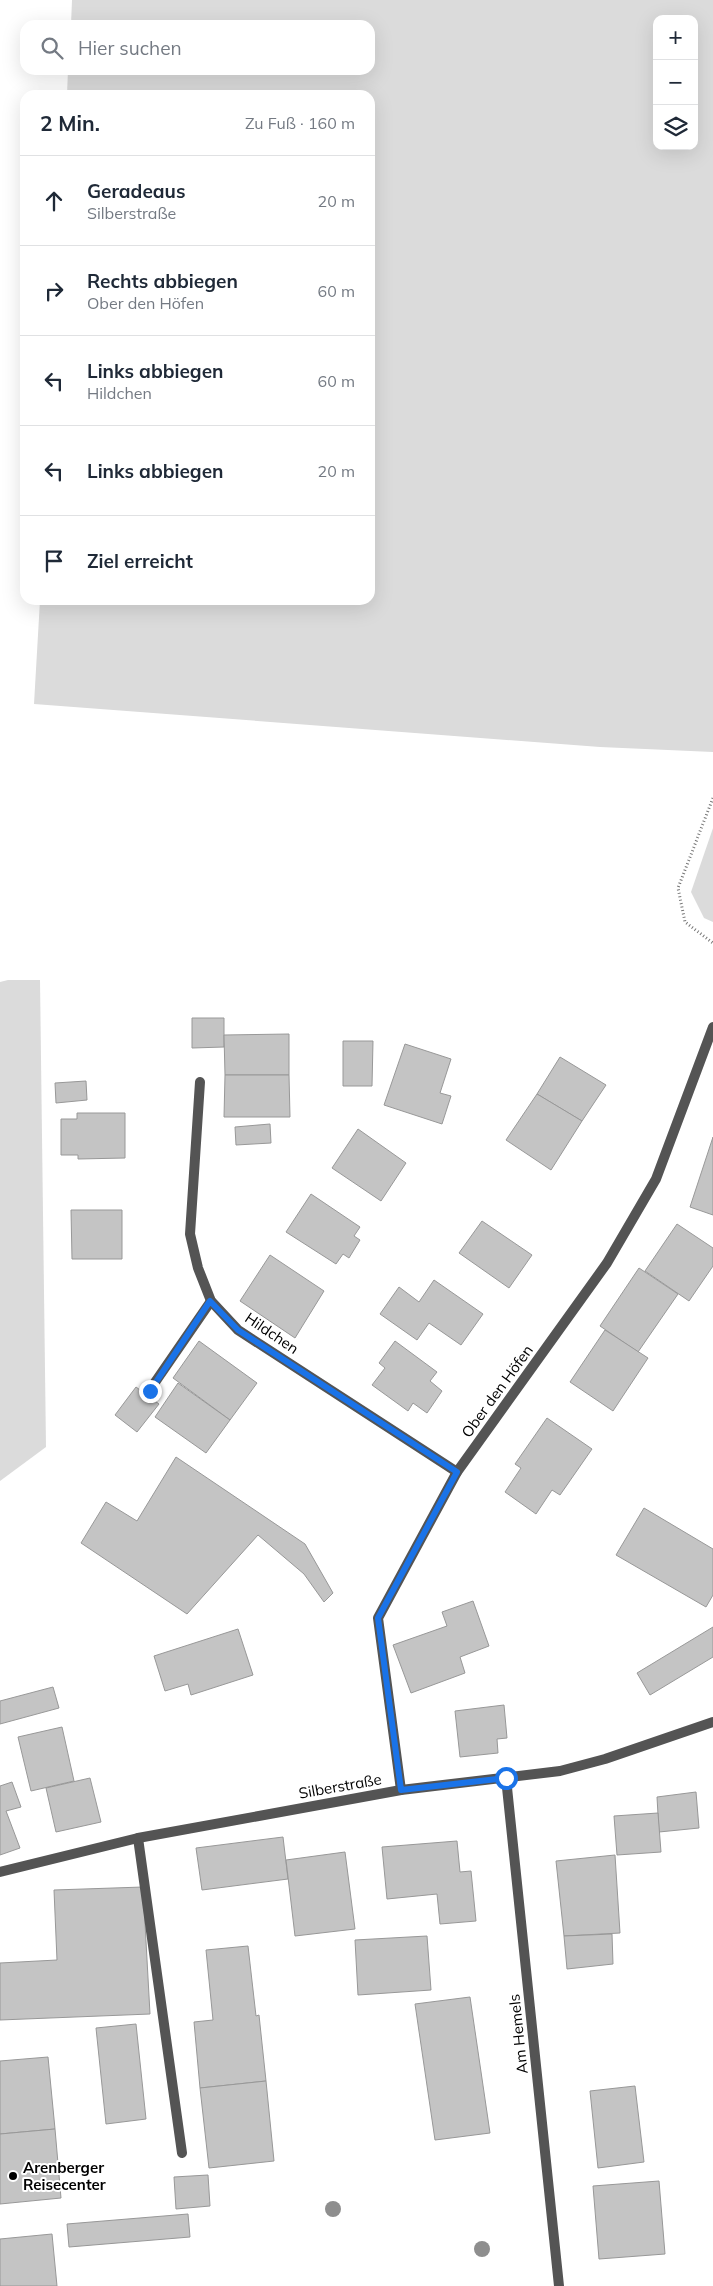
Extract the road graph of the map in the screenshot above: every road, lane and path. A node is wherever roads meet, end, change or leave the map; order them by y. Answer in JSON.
{"nodes":[{"id":1,"x":713,"y":798,"type":"edge"},
{"id":2,"x":713,"y":943,"type":"edge"},
{"id":3,"x":713,"y":1027,"type":"edge"},
{"id":4,"x":200,"y":1082,"type":"dead end"},
{"id":5,"x":210,"y":1301,"type":"junction"},
{"id":6,"x":150,"y":1391,"type":"dead end"},
{"id":7,"x":457,"y":1472,"type":"junction"},
{"id":8,"x":713,"y":1722,"type":"edge"},
{"id":9,"x":506,"y":1778,"type":"junction"},
{"id":10,"x":401,"y":1790,"type":"junction"},
{"id":11,"x":138,"y":1838,"type":"junction"},
{"id":12,"x":0,"y":1872,"type":"edge"},
{"id":13,"x":182,"y":2153,"type":"dead end"},
{"id":14,"x":559,"y":2286,"type":"edge"}],
"edges":[{"from":1,"to":2,"type":"path"},
{"from":3,"to":7,"type":"street","name":"Ober den Höfen"},
{"from":4,"to":5,"type":"street","name":"Hildchen"},
{"from":5,"to":6,"type":"street"},
{"from":5,"to":7,"type":"street","name":"Hildchen"},
{"from":7,"to":10,"type":"street","name":"Ober den Höfen"},
{"from":8,"to":9,"type":"street","name":"Silberstraße"},
{"from":9,"to":10,"type":"street","name":"Silberstraße"},
{"from":9,"to":14,"type":"street","name":"Am Hemels"},
{"from":10,"to":11,"type":"street","name":"Silberstraße"},
{"from":11,"to":12,"type":"street","name":"Silberstraße"},
{"from":11,"to":13,"type":"street"}]}
